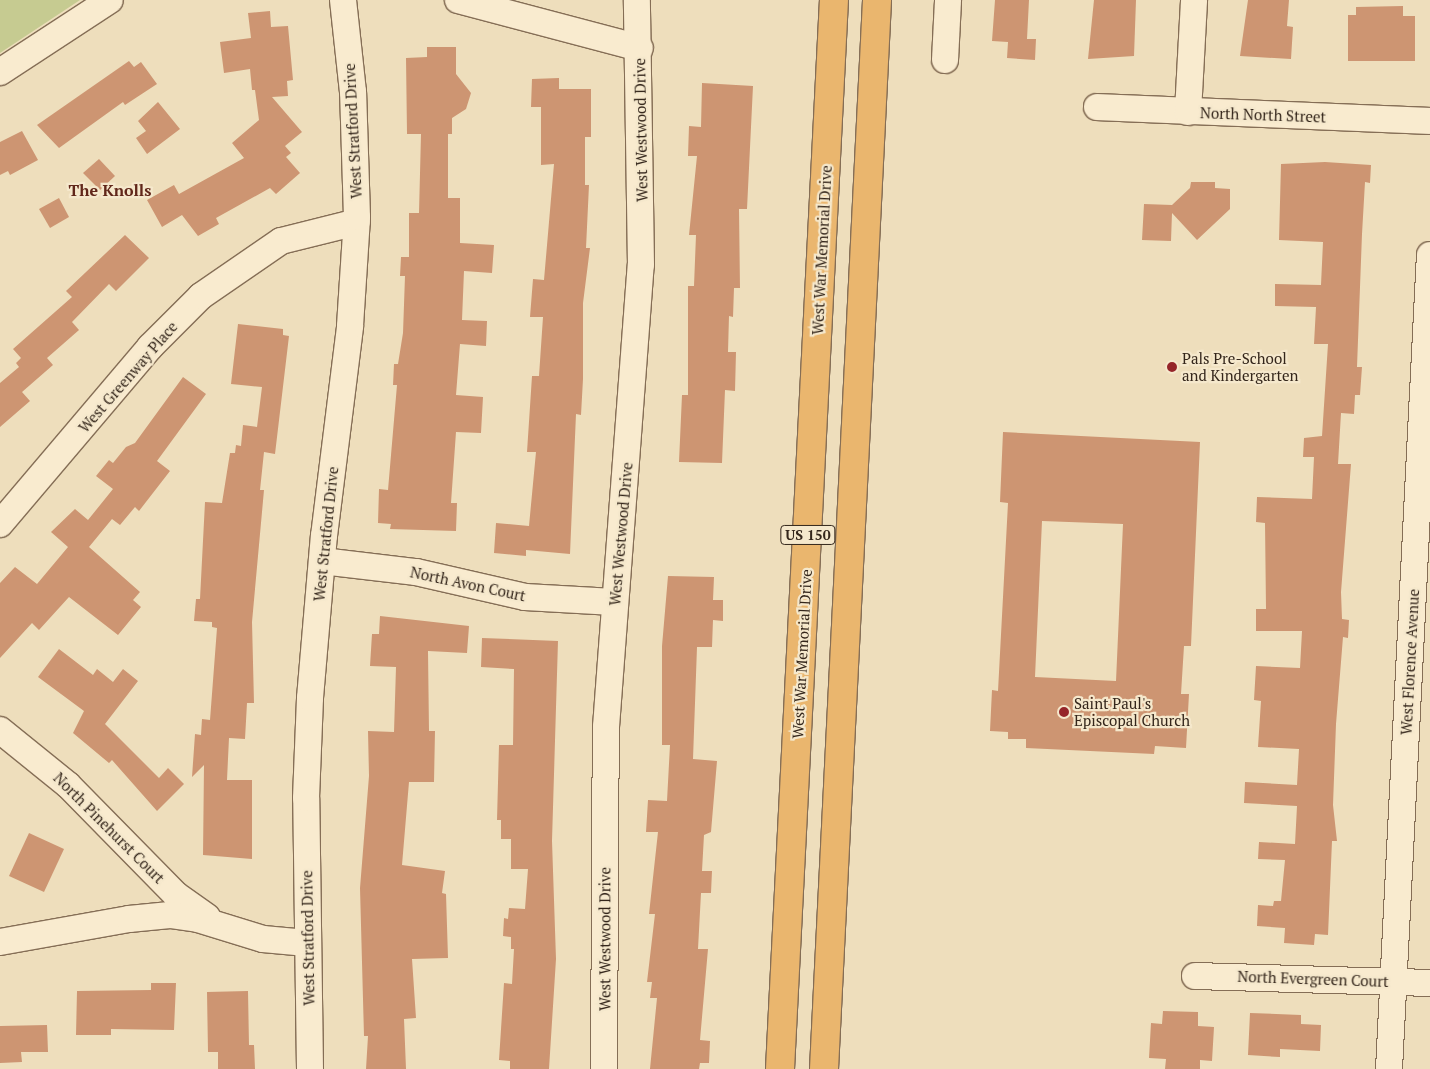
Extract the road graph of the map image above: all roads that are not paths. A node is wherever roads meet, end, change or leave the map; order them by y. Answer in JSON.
{"nodes":[{"id":1,"x":110,"y":0,"type":"edge"},
{"id":2,"x":343,"y":0,"type":"edge"},
{"id":3,"x":458,"y":0,"type":"edge"},
{"id":4,"x":637,"y":0,"type":"edge"},
{"id":5,"x":834,"y":0,"type":"edge"},
{"id":6,"x":877,"y":0,"type":"edge"},
{"id":7,"x":948,"y":0,"type":"edge"},
{"id":8,"x":1194,"y":0,"type":"edge"},
{"id":9,"x":640,"y":48,"type":"junction"},
{"id":10,"x":946,"y":60,"type":"dead end"},
{"id":11,"x":0,"y":72,"type":"edge"},
{"id":12,"x":1097,"y":107,"type":"dead end"},
{"id":13,"x":1188,"y":112,"type":"junction"},
{"id":14,"x":1430,"y":122,"type":"edge"},
{"id":15,"x":356,"y":222,"type":"junction"},
{"id":16,"x":1430,"y":255,"type":"edge"},
{"id":17,"x":0,"y":524,"type":"edge"},
{"id":18,"x":322,"y":561,"type":"junction"},
{"id":19,"x":614,"y":602,"type":"junction"},
{"id":20,"x":0,"y":730,"type":"edge"},
{"id":21,"x":218,"y":925,"type":"junction"},
{"id":22,"x":0,"y":942,"type":"edge"},
{"id":23,"x":308,"y":943,"type":"junction"},
{"id":24,"x":1196,"y":976,"type":"dead end"},
{"id":25,"x":1393,"y":982,"type":"junction"},
{"id":26,"x":1430,"y":983,"type":"edge"},
{"id":27,"x":310,"y":1069,"type":"edge"},
{"id":28,"x":604,"y":1069,"type":"edge"},
{"id":29,"x":780,"y":1069,"type":"edge"},
{"id":30,"x":824,"y":1069,"type":"edge"},
{"id":31,"x":1389,"y":1069,"type":"edge"}],
"edges":[{"from":1,"to":11,"type":"street"},
{"from":2,"to":15,"type":"street","name":"West Stratford Drive"},
{"from":3,"to":9,"type":"street"},
{"from":4,"to":9,"type":"street","name":"West Westwood Drive"},
{"from":5,"to":29,"type":"highway","name":"West War Memorial Drive","number":"US 150"},
{"from":6,"to":30,"type":"highway","number":"US 150"},
{"from":7,"to":10,"type":"street"},
{"from":8,"to":13,"type":"street"},
{"from":9,"to":19,"type":"street","name":"West Westwood Drive"},
{"from":12,"to":13,"type":"street","name":"North North Street"},
{"from":13,"to":14,"type":"street","name":"North North Street"},
{"from":15,"to":17,"type":"street","name":"West Greenway Place"},
{"from":15,"to":18,"type":"street","name":"West Stratford Drive"},
{"from":16,"to":25,"type":"street","name":"West Florence Avenue"},
{"from":18,"to":19,"type":"street","name":"North Avon Court"},
{"from":18,"to":23,"type":"street","name":"West Stratford Drive"},
{"from":19,"to":28,"type":"street","name":"West Westwood Drive"},
{"from":20,"to":21,"type":"street","name":"North Pinehurst Court"},
{"from":21,"to":22,"type":"street"},
{"from":21,"to":23,"type":"street"},
{"from":23,"to":27,"type":"street","name":"West Stratford Drive"},
{"from":24,"to":25,"type":"street","name":"North Evergreen Court"},
{"from":25,"to":26,"type":"street","name":"North Evergreen Court"},
{"from":25,"to":31,"type":"street","name":"West Florence Avenue"}]}
